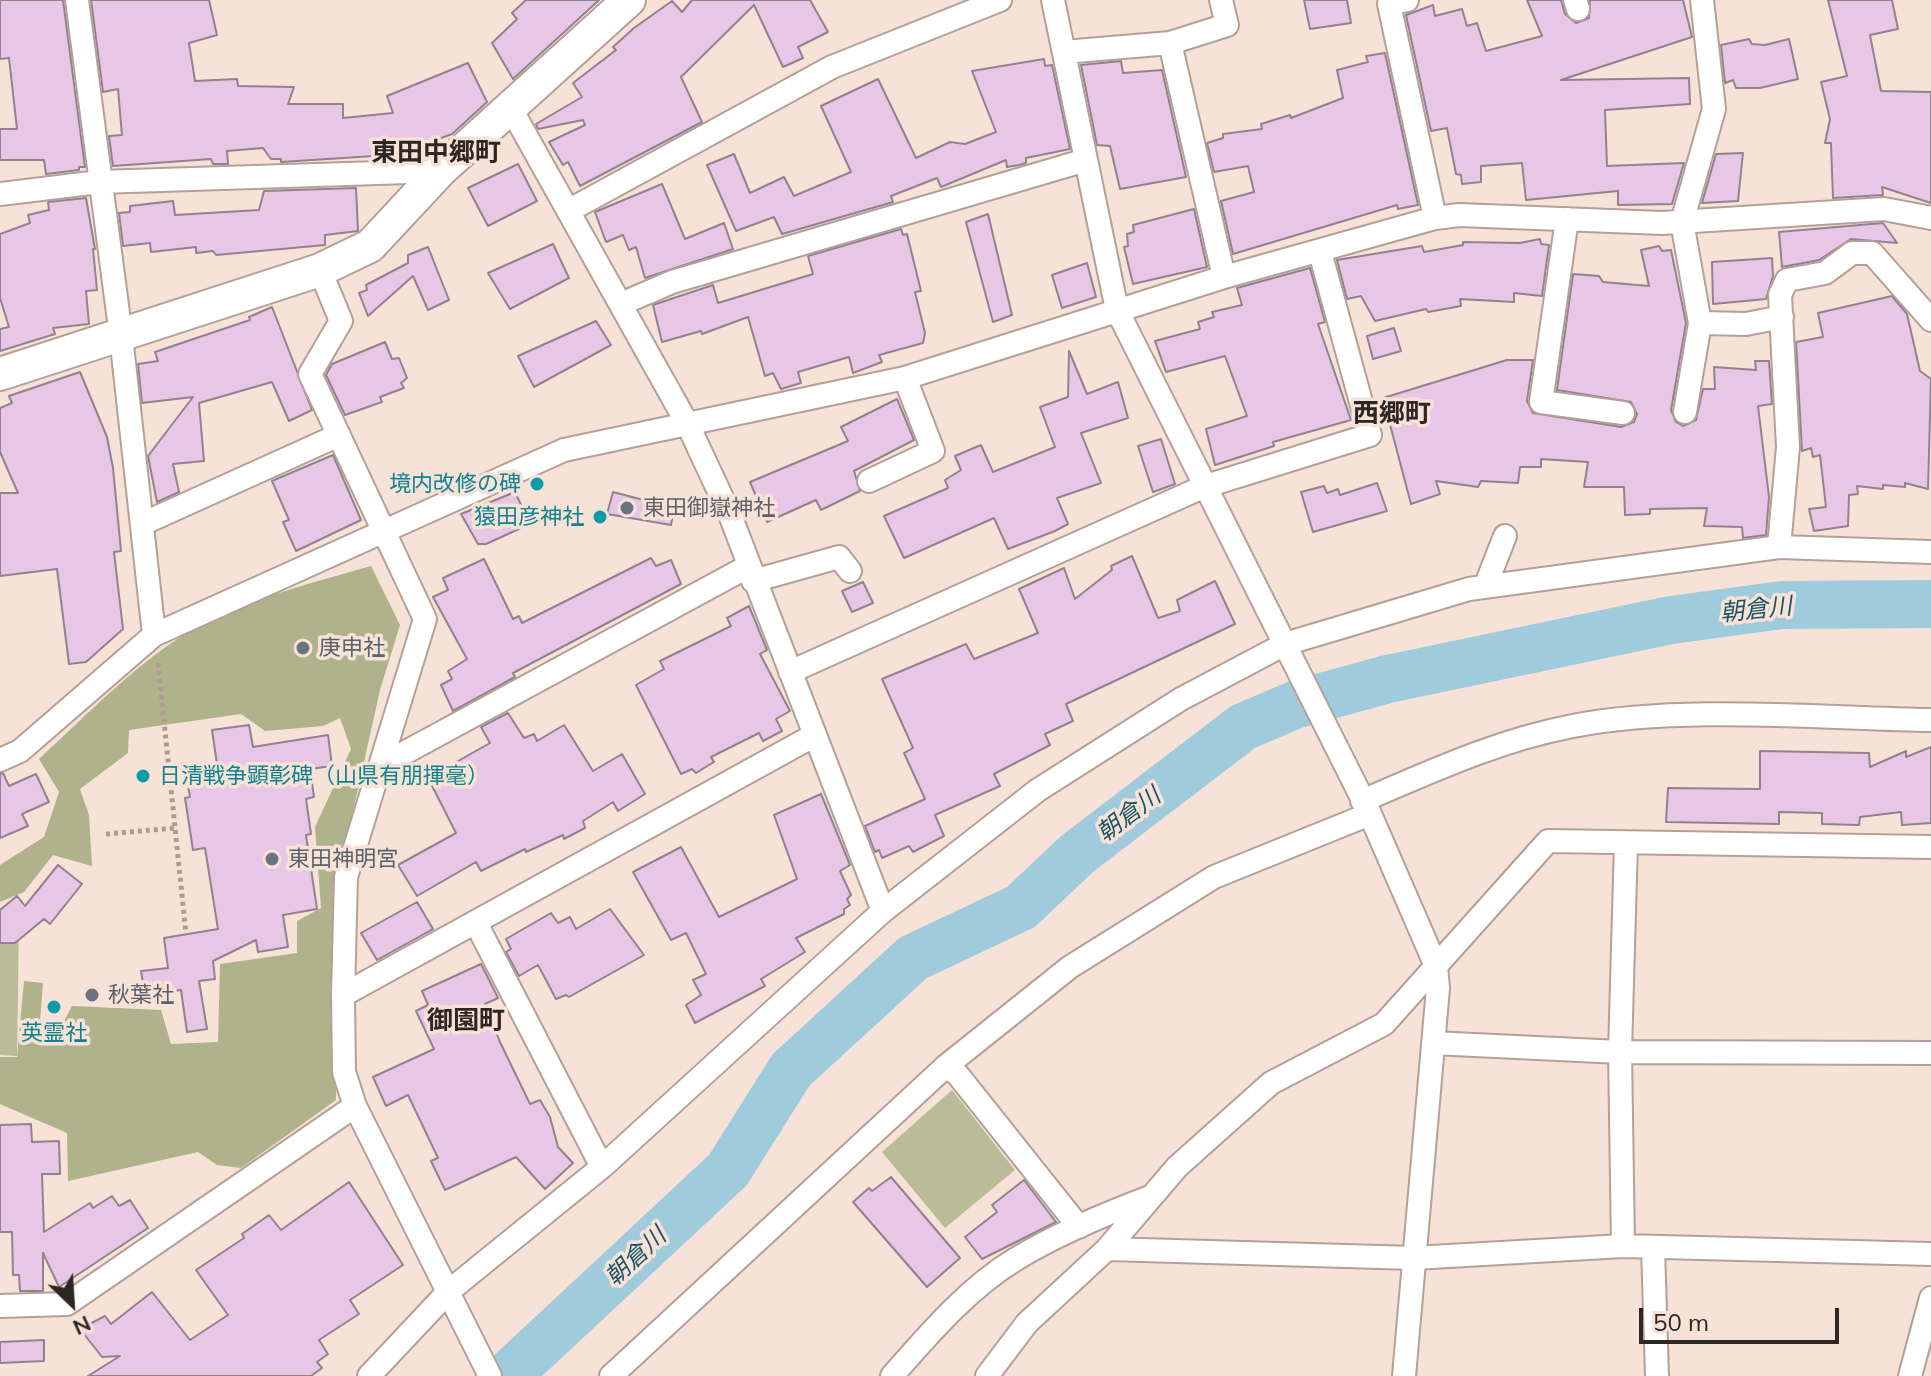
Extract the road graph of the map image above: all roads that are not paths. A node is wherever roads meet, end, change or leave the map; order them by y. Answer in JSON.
{"nodes":[{"id":1,"x":77,"y":0,"type":"edge"},
{"id":2,"x":629,"y":0,"type":"edge"},
{"id":3,"x":1000,"y":0,"type":"edge"},
{"id":4,"x":1053,"y":0,"type":"edge"},
{"id":5,"x":1221,"y":0,"type":"edge"},
{"id":6,"x":1407,"y":0,"type":"edge"},
{"id":7,"x":1702,"y":0,"type":"edge"},
{"id":8,"x":1170,"y":43,"type":"junction"},
{"id":9,"x":1064,"y":52,"type":"junction"},
{"id":10,"x":510,"y":107,"type":"junction"},
{"id":11,"x":1086,"y":160,"type":"junction"},
{"id":12,"x":440,"y":171,"type":"junction"},
{"id":13,"x":99,"y":182,"type":"junction"},
{"id":14,"x":0,"y":194,"type":"edge"},
{"id":15,"x":568,"y":211,"type":"junction"},
{"id":16,"x":1435,"y":218,"type":"junction"},
{"id":17,"x":1931,"y":218,"type":"edge"},
{"id":18,"x":1567,"y":219,"type":"junction"},
{"id":19,"x":1682,"y":222,"type":"junction"},
{"id":20,"x":1320,"y":252,"type":"junction"},
{"id":21,"x":320,"y":270,"type":"junction"},
{"id":22,"x":1224,"y":277,"type":"junction"},
{"id":23,"x":621,"y":304,"type":"junction"},
{"id":24,"x":1117,"y":310,"type":"junction"},
{"id":25,"x":1782,"y":317,"type":"junction"},
{"id":26,"x":1931,"y":320,"type":"edge"},
{"id":27,"x":1700,"y":323,"type":"junction"},
{"id":28,"x":121,"y":336,"type":"junction"},
{"id":29,"x":0,"y":374,"type":"edge"},
{"id":30,"x":905,"y":378,"type":"junction"},
{"id":31,"x":1685,"y":412,"type":"dead end"},
{"id":32,"x":1623,"y":413,"type":"dead end"},
{"id":33,"x":688,"y":425,"type":"junction"},
{"id":34,"x":339,"y":435,"type":"junction"},
{"id":35,"x":869,"y":481,"type":"dead end"},
{"id":36,"x":1203,"y":487,"type":"junction"},
{"id":37,"x":142,"y":524,"type":"junction"},
{"id":38,"x":383,"y":531,"type":"junction"},
{"id":39,"x":1505,"y":536,"type":"dead end"},
{"id":40,"x":1779,"y":547,"type":"junction"},
{"id":41,"x":1931,"y":552,"type":"edge"},
{"id":42,"x":850,"y":571,"type":"dead end"},
{"id":43,"x":750,"y":574,"type":"junction"},
{"id":44,"x":1485,"y":587,"type":"junction"},
{"id":45,"x":154,"y":635,"type":"junction"},
{"id":46,"x":1288,"y":654,"type":"junction"},
{"id":47,"x":790,"y":672,"type":"junction"},
{"id":48,"x":1931,"y":720,"type":"edge"},
{"id":49,"x":813,"y":736,"type":"junction"},
{"id":50,"x":0,"y":760,"type":"edge"},
{"id":51,"x":382,"y":765,"type":"junction"},
{"id":52,"x":1363,"y":800,"type":"junction"},
{"id":53,"x":1626,"y":843,"type":"junction"},
{"id":54,"x":1931,"y":847,"type":"edge"},
{"id":55,"x":883,"y":911,"type":"junction"},
{"id":56,"x":477,"y":925,"type":"junction"},
{"id":57,"x":1436,"y":966,"type":"junction"},
{"id":58,"x":343,"y":995,"type":"junction"},
{"id":59,"x":1433,"y":1043,"type":"junction"},
{"id":60,"x":1620,"y":1052,"type":"junction"},
{"id":61,"x":1931,"y":1053,"type":"edge"},
{"id":62,"x":946,"y":1066,"type":"junction"},
{"id":63,"x":355,"y":1106,"type":"junction"},
{"id":64,"x":602,"y":1167,"type":"junction"},
{"id":65,"x":1155,"y":1196,"type":"junction"},
{"id":66,"x":1079,"y":1227,"type":"junction"},
{"id":67,"x":1623,"y":1246,"type":"junction"},
{"id":68,"x":1653,"y":1247,"type":"junction"},
{"id":69,"x":1107,"y":1249,"type":"junction"},
{"id":70,"x":1931,"y":1254,"type":"edge"},
{"id":71,"x":1414,"y":1258,"type":"junction"},
{"id":72,"x":1931,"y":1298,"type":"edge"},
{"id":73,"x":453,"y":1300,"type":"junction"},
{"id":74,"x":0,"y":1306,"type":"edge"},
{"id":75,"x":369,"y":1376,"type":"edge"},
{"id":76,"x":490,"y":1376,"type":"edge"},
{"id":77,"x":611,"y":1376,"type":"edge"},
{"id":78,"x":892,"y":1376,"type":"edge"},
{"id":79,"x":987,"y":1376,"type":"edge"},
{"id":80,"x":1404,"y":1376,"type":"edge"},
{"id":81,"x":1657,"y":1376,"type":"edge"},
{"id":82,"x":1910,"y":1376,"type":"edge"}],
"edges":[{"from":1,"to":13,"type":"street"},
{"from":2,"to":10,"type":"street"},
{"from":3,"to":15,"type":"street"},
{"from":4,"to":9,"type":"street"},
{"from":5,"to":8,"type":"street"},
{"from":6,"to":16,"type":"street"},
{"from":7,"to":19,"type":"street"},
{"from":8,"to":9,"type":"street"},
{"from":8,"to":22,"type":"street"},
{"from":9,"to":11,"type":"street"},
{"from":10,"to":12,"type":"street"},
{"from":10,"to":15,"type":"street"},
{"from":11,"to":23,"type":"street"},
{"from":11,"to":24,"type":"street"},
{"from":12,"to":13,"type":"street"},
{"from":12,"to":21,"type":"street"},
{"from":13,"to":14,"type":"street"},
{"from":13,"to":28,"type":"street"},
{"from":15,"to":23,"type":"street"},
{"from":16,"to":18,"type":"street"},
{"from":16,"to":20,"type":"street"},
{"from":17,"to":19,"type":"street"},
{"from":18,"to":19,"type":"street"},
{"from":18,"to":32,"type":"street"},
{"from":19,"to":27,"type":"street"},
{"from":20,"to":22,"type":"street"},
{"from":20,"to":36,"type":"street"},
{"from":21,"to":28,"type":"street"},
{"from":21,"to":34,"type":"street"},
{"from":22,"to":24,"type":"street"},
{"from":23,"to":33,"type":"street"},
{"from":24,"to":30,"type":"street"},
{"from":24,"to":36,"type":"street"},
{"from":25,"to":26,"type":"street"},
{"from":25,"to":27,"type":"street"},
{"from":25,"to":40,"type":"street"},
{"from":27,"to":31,"type":"street"},
{"from":28,"to":29,"type":"street"},
{"from":28,"to":37,"type":"street"},
{"from":30,"to":33,"type":"street"},
{"from":30,"to":35,"type":"street"},
{"from":33,"to":38,"type":"street"},
{"from":33,"to":43,"type":"street"},
{"from":34,"to":37,"type":"street"},
{"from":34,"to":38,"type":"street"},
{"from":36,"to":46,"type":"street"},
{"from":36,"to":47,"type":"street"},
{"from":37,"to":45,"type":"street"},
{"from":38,"to":45,"type":"street"},
{"from":38,"to":51,"type":"street"},
{"from":39,"to":44,"type":"street"},
{"from":40,"to":41,"type":"street"},
{"from":40,"to":44,"type":"street"},
{"from":42,"to":43,"type":"street"},
{"from":43,"to":47,"type":"street"},
{"from":43,"to":51,"type":"street"},
{"from":44,"to":46,"type":"street"},
{"from":45,"to":50,"type":"street"},
{"from":46,"to":52,"type":"street"},
{"from":46,"to":55,"type":"street"},
{"from":47,"to":49,"type":"street"},
{"from":48,"to":52,"type":"street"},
{"from":49,"to":55,"type":"street"},
{"from":49,"to":56,"type":"street"},
{"from":51,"to":58,"type":"street"},
{"from":52,"to":57,"type":"street"},
{"from":52,"to":62,"type":"street"},
{"from":53,"to":54,"type":"street"},
{"from":53,"to":57,"type":"street"},
{"from":53,"to":60,"type":"street"},
{"from":55,"to":64,"type":"street"},
{"from":56,"to":58,"type":"street"},
{"from":56,"to":64,"type":"street"},
{"from":57,"to":59,"type":"street"},
{"from":57,"to":65,"type":"street"},
{"from":58,"to":63,"type":"street"},
{"from":59,"to":60,"type":"street"},
{"from":59,"to":71,"type":"street"},
{"from":60,"to":61,"type":"street"},
{"from":60,"to":67,"type":"street"},
{"from":62,"to":66,"type":"street"},
{"from":62,"to":77,"type":"street"},
{"from":63,"to":73,"type":"street"},
{"from":63,"to":74,"type":"street"},
{"from":64,"to":73,"type":"street"},
{"from":65,"to":66,"type":"street"},
{"from":65,"to":69,"type":"street"},
{"from":66,"to":78,"type":"street"},
{"from":67,"to":68,"type":"street"},
{"from":67,"to":71,"type":"street"},
{"from":68,"to":70,"type":"street"},
{"from":68,"to":81,"type":"street"},
{"from":69,"to":71,"type":"street"},
{"from":69,"to":79,"type":"street"},
{"from":71,"to":80,"type":"street"},
{"from":72,"to":82,"type":"street"},
{"from":73,"to":75,"type":"street"},
{"from":73,"to":76,"type":"street"}]}
